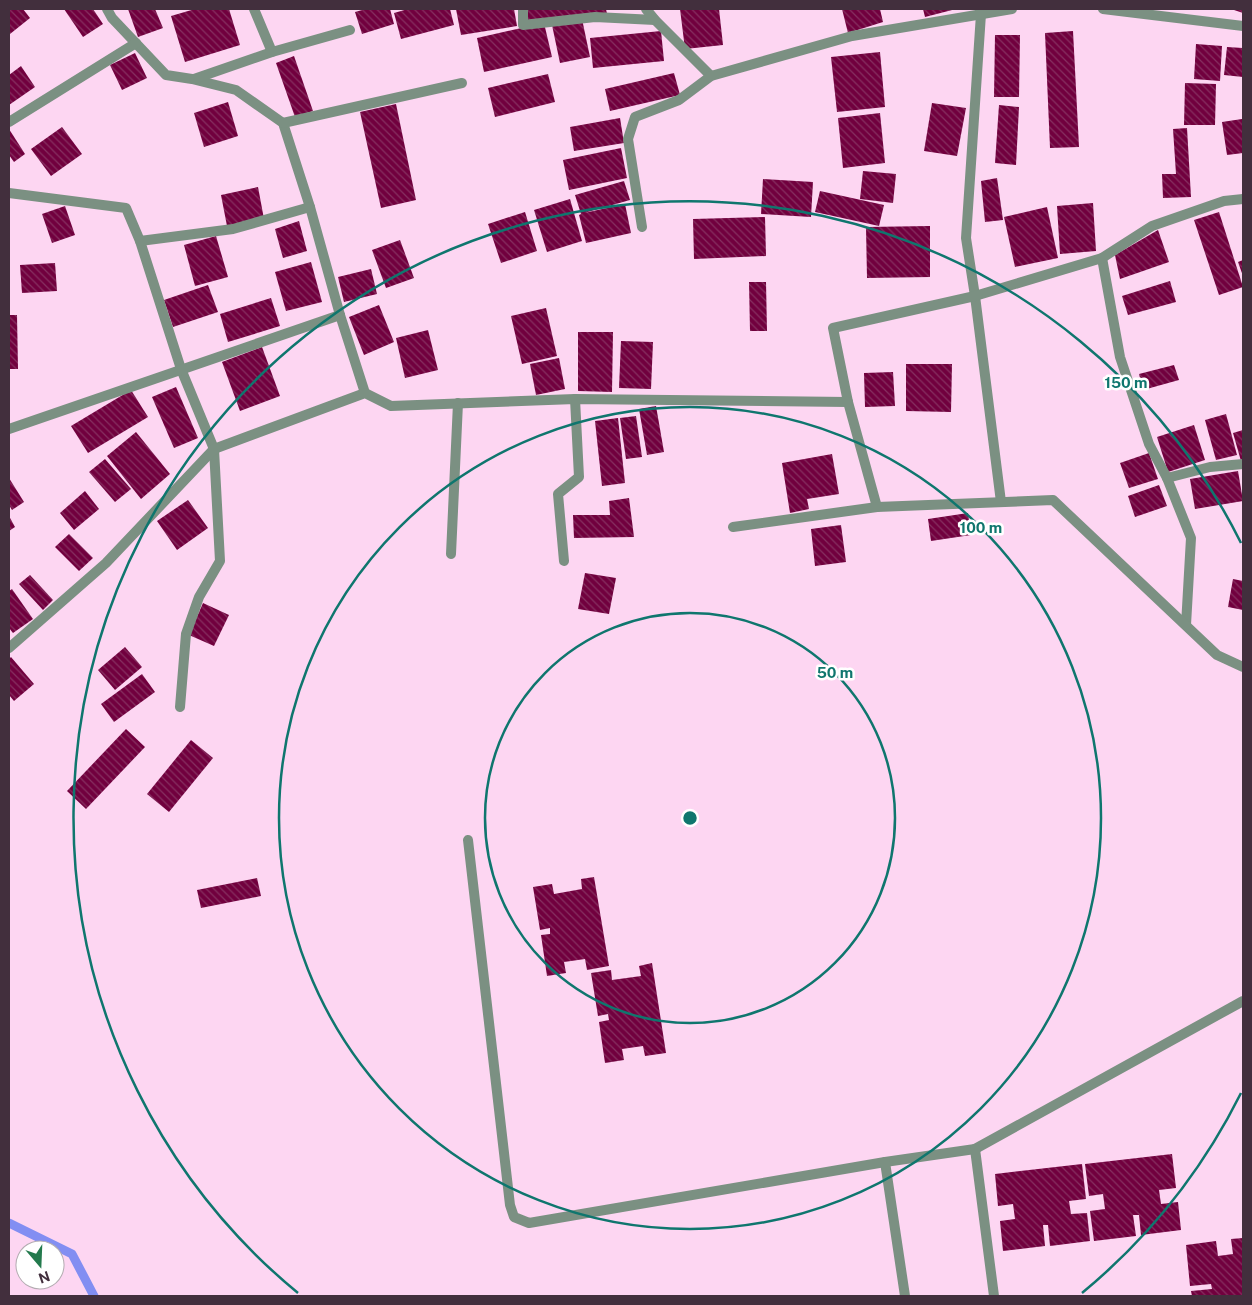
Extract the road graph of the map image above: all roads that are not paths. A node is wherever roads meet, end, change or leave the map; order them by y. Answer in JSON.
{"nodes":[{"id":1,"x":107,"y":9,"type":"edge"},
{"id":2,"x":254,"y":9,"type":"edge"},
{"id":3,"x":522,"y":9,"type":"edge"},
{"id":4,"x":646,"y":9,"type":"edge"},
{"id":5,"x":1012,"y":9,"type":"edge"},
{"id":6,"x":1103,"y":9,"type":"edge"},
{"id":7,"x":1175,"y":13,"type":"edge"},
{"id":8,"x":981,"y":14,"type":"junction"},
{"id":9,"x":655,"y":20,"type":"junction"},
{"id":10,"x":1243,"y":26,"type":"edge"},
{"id":11,"x":350,"y":30,"type":"dead end"},
{"id":12,"x":136,"y":43,"type":"junction"},
{"id":13,"x":272,"y":52,"type":"junction"},
{"id":14,"x":711,"y":76,"type":"junction"},
{"id":15,"x":192,"y":79,"type":"junction"},
{"id":16,"x":462,"y":83,"type":"dead end"},
{"id":17,"x":9,"y":122,"type":"edge"},
{"id":18,"x":283,"y":123,"type":"junction"},
{"id":19,"x":9,"y":193,"type":"edge"},
{"id":20,"x":1243,"y":199,"type":"edge"},
{"id":21,"x":310,"y":207,"type":"junction"},
{"id":22,"x":642,"y":227,"type":"dead end"},
{"id":23,"x":140,"y":241,"type":"junction"},
{"id":24,"x":1102,"y":258,"type":"junction"},
{"id":25,"x":975,"y":296,"type":"junction"},
{"id":26,"x":340,"y":315,"type":"junction"},
{"id":27,"x":181,"y":369,"type":"junction"},
{"id":28,"x":365,"y":393,"type":"junction"},
{"id":29,"x":575,"y":399,"type":"junction"},
{"id":30,"x":848,"y":402,"type":"junction"},
{"id":31,"x":458,"y":403,"type":"junction"},
{"id":32,"x":9,"y":429,"type":"edge"},
{"id":33,"x":214,"y":449,"type":"junction"},
{"id":34,"x":1243,"y":464,"type":"edge"},
{"id":35,"x":1167,"y":478,"type":"junction"},
{"id":36,"x":1002,"y":502,"type":"junction"},
{"id":37,"x":877,"y":507,"type":"junction"},
{"id":38,"x":733,"y":526,"type":"dead end"},
{"id":39,"x":451,"y":554,"type":"dead end"},
{"id":40,"x":564,"y":561,"type":"dead end"},
{"id":41,"x":1186,"y":625,"type":"junction"},
{"id":42,"x":9,"y":648,"type":"edge"},
{"id":43,"x":1243,"y":667,"type":"edge"},
{"id":44,"x":180,"y":707,"type":"dead end"},
{"id":45,"x":468,"y":840,"type":"dead end"},
{"id":46,"x":1243,"y":1001,"type":"edge"},
{"id":47,"x":976,"y":1149,"type":"junction"},
{"id":48,"x":885,"y":1162,"type":"junction"},
{"id":49,"x":905,"y":1296,"type":"edge"},
{"id":50,"x":994,"y":1296,"type":"edge"}],
"edges":[{"from":1,"to":12,"type":"street"},
{"from":2,"to":13,"type":"street"},
{"from":3,"to":9,"type":"street"},
{"from":4,"to":9,"type":"street"},
{"from":5,"to":8,"type":"street"},
{"from":6,"to":7,"type":"street"},
{"from":7,"to":10,"type":"street"},
{"from":8,"to":14,"type":"street"},
{"from":8,"to":25,"type":"street"},
{"from":9,"to":14,"type":"street"},
{"from":11,"to":13,"type":"street"},
{"from":12,"to":15,"type":"street"},
{"from":12,"to":17,"type":"street"},
{"from":13,"to":15,"type":"street"},
{"from":14,"to":22,"type":"street"},
{"from":15,"to":18,"type":"street"},
{"from":16,"to":18,"type":"street"},
{"from":18,"to":21,"type":"street"},
{"from":19,"to":23,"type":"street"},
{"from":20,"to":24,"type":"street"},
{"from":21,"to":23,"type":"street"},
{"from":21,"to":26,"type":"street"},
{"from":23,"to":27,"type":"street"},
{"from":24,"to":25,"type":"street"},
{"from":24,"to":35,"type":"street"},
{"from":25,"to":30,"type":"street"},
{"from":25,"to":36,"type":"street"},
{"from":26,"to":27,"type":"street"},
{"from":26,"to":28,"type":"street"},
{"from":27,"to":32,"type":"street"},
{"from":27,"to":33,"type":"street"},
{"from":28,"to":31,"type":"street"},
{"from":28,"to":33,"type":"street"},
{"from":29,"to":30,"type":"street"},
{"from":29,"to":31,"type":"street"},
{"from":29,"to":40,"type":"street"},
{"from":30,"to":37,"type":"street"},
{"from":31,"to":39,"type":"street"},
{"from":33,"to":42,"type":"street"},
{"from":33,"to":44,"type":"street"},
{"from":34,"to":35,"type":"street"},
{"from":35,"to":41,"type":"street"},
{"from":36,"to":37,"type":"street"},
{"from":36,"to":41,"type":"street"},
{"from":37,"to":38,"type":"street"},
{"from":41,"to":43,"type":"street"},
{"from":45,"to":48,"type":"street"},
{"from":46,"to":47,"type":"street"},
{"from":47,"to":48,"type":"street"},
{"from":47,"to":50,"type":"street"},
{"from":48,"to":49,"type":"street"}]}
